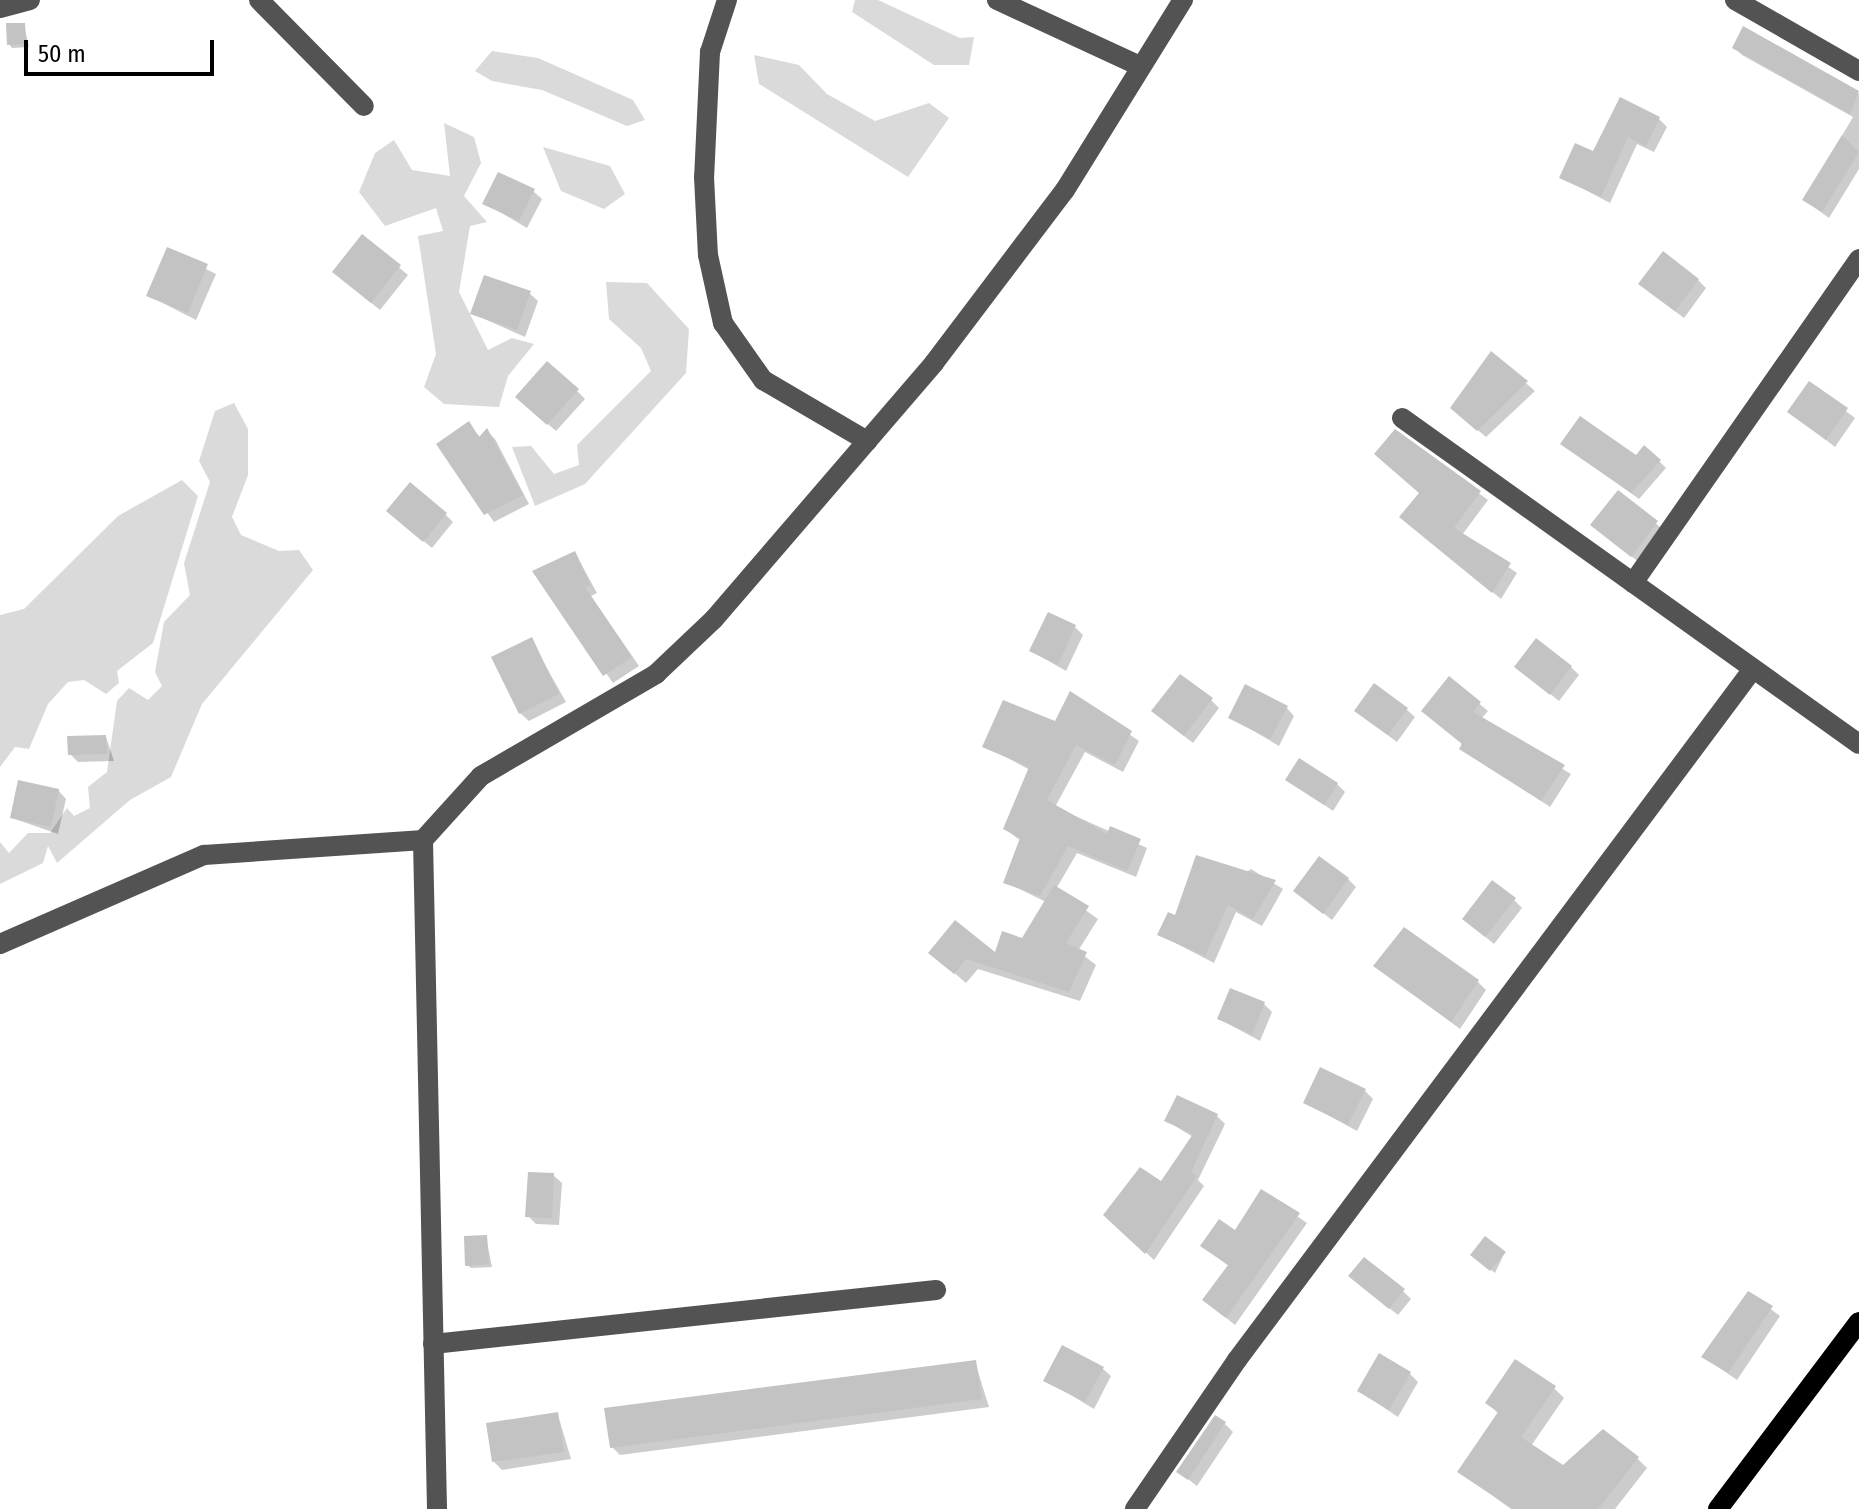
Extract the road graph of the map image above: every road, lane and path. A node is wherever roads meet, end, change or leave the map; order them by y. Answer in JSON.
{"nodes":[{"id":1,"x":30,"y":0,"type":"edge"},
{"id":2,"x":259,"y":0,"type":"edge"},
{"id":3,"x":727,"y":0,"type":"edge"},
{"id":4,"x":997,"y":0,"type":"edge"},
{"id":5,"x":1183,"y":0,"type":"edge"},
{"id":6,"x":1735,"y":0,"type":"edge"},
{"id":7,"x":0,"y":8,"type":"edge"},
{"id":8,"x":1140,"y":66,"type":"junction"},
{"id":9,"x":1859,"y":71,"type":"edge"},
{"id":10,"x":364,"y":106,"type":"dead end"},
{"id":11,"x":1859,"y":259,"type":"edge"},
{"id":12,"x":1402,"y":418,"type":"dead end"},
{"id":13,"x":867,"y":441,"type":"junction"},
{"id":14,"x":1633,"y":583,"type":"junction"},
{"id":15,"x":1753,"y":669,"type":"junction"},
{"id":16,"x":1859,"y":744,"type":"edge"},
{"id":17,"x":423,"y":840,"type":"junction"},
{"id":18,"x":0,"y":944,"type":"edge"},
{"id":19,"x":936,"y":1290,"type":"dead end"},
{"id":20,"x":1859,"y":1322,"type":"edge"},
{"id":21,"x":433,"y":1344,"type":"junction"},
{"id":22,"x":437,"y":1509,"type":"edge"},
{"id":23,"x":1135,"y":1509,"type":"edge"},
{"id":24,"x":1718,"y":1509,"type":"edge"}],
"edges":[{"from":1,"to":7,"type":"street"},
{"from":2,"to":10,"type":"street"},
{"from":3,"to":13,"type":"street"},
{"from":4,"to":8,"type":"street"},
{"from":5,"to":8,"type":"street"},
{"from":6,"to":9,"type":"street"},
{"from":8,"to":13,"type":"street"},
{"from":11,"to":14,"type":"street"},
{"from":12,"to":14,"type":"street"},
{"from":13,"to":17,"type":"street"},
{"from":14,"to":15,"type":"street"},
{"from":15,"to":16,"type":"street"},
{"from":15,"to":23,"type":"street"},
{"from":17,"to":18,"type":"street"},
{"from":17,"to":21,"type":"street"},
{"from":19,"to":21,"type":"street"},
{"from":20,"to":24,"type":"main road"},
{"from":21,"to":22,"type":"street"}]}
